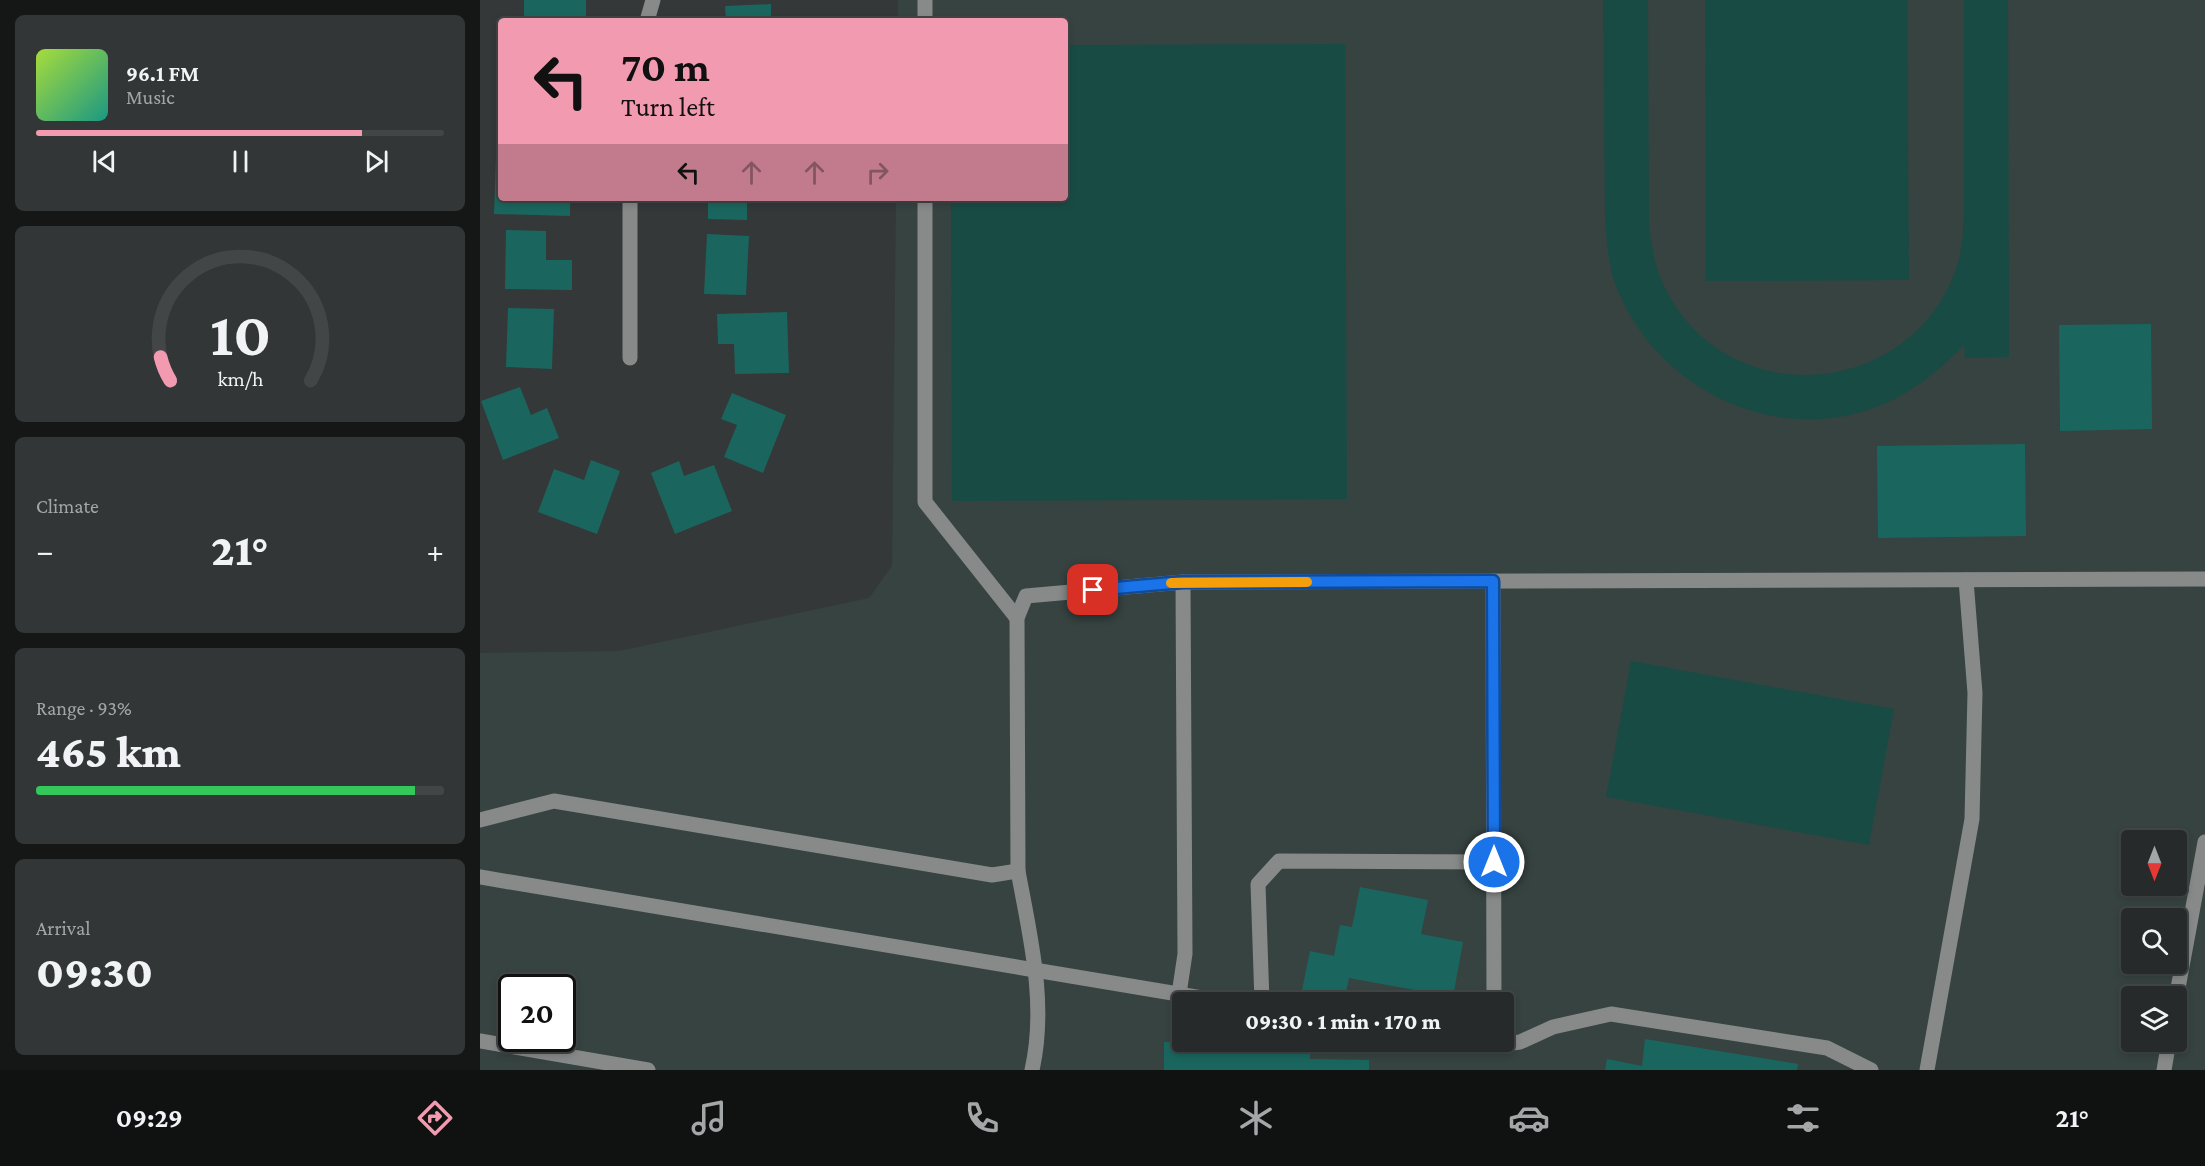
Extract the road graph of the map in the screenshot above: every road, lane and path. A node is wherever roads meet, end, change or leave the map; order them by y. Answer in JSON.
{"nodes":[{"id":1,"x":653,"y":0,"type":"edge"},
{"id":2,"x":925,"y":0,"type":"edge"},
{"id":3,"x":648,"y":18,"type":"edge"},
{"id":4,"x":925,"y":18,"type":"edge"},
{"id":5,"x":630,"y":201,"type":"edge"},
{"id":6,"x":925,"y":201,"type":"edge"},
{"id":7,"x":630,"y":357,"type":"dead end"},
{"id":8,"x":2205,"y":579,"type":"edge"},
{"id":9,"x":1966,"y":580,"type":"junction"},
{"id":10,"x":1493,"y":581,"type":"junction"},
{"id":11,"x":1183,"y":582,"type":"junction"},
{"id":12,"x":1017,"y":618,"type":"junction"},
{"id":13,"x":480,"y":820,"type":"edge"},
{"id":14,"x":2205,"y":842,"type":"edge"},
{"id":15,"x":1494,"y":862,"type":"junction"},
{"id":16,"x":1018,"y":871,"type":"junction"},
{"id":17,"x":480,"y":878,"type":"edge"},
{"id":18,"x":1036,"y":972,"type":"junction"},
{"id":19,"x":2178,"y":986,"type":"edge"},
{"id":20,"x":1179,"y":992,"type":"edge"},
{"id":21,"x":1262,"y":992,"type":"edge"},
{"id":22,"x":1494,"y":992,"type":"edge"},
{"id":23,"x":1172,"y":993,"type":"edge"},
{"id":24,"x":480,"y":1041,"type":"edge"},
{"id":25,"x":1514,"y":1041,"type":"edge"},
{"id":26,"x":2167,"y":1052,"type":"edge"},
{"id":27,"x":648,"y":1070,"type":"edge"},
{"id":28,"x":1032,"y":1070,"type":"edge"},
{"id":29,"x":1871,"y":1070,"type":"edge"},
{"id":30,"x":1927,"y":1070,"type":"edge"},
{"id":31,"x":2164,"y":1070,"type":"edge"}],
"edges":[{"from":1,"to":3,"type":"street"},
{"from":2,"to":4,"type":"street"},
{"from":5,"to":7,"type":"street"},
{"from":6,"to":12,"type":"street"},
{"from":8,"to":9,"type":"street"},
{"from":9,"to":10,"type":"street"},
{"from":9,"to":30,"type":"street"},
{"from":10,"to":11,"type":"street"},
{"from":10,"to":15,"type":"street"},
{"from":11,"to":12,"type":"street"},
{"from":11,"to":20,"type":"street"},
{"from":12,"to":16,"type":"street"},
{"from":13,"to":16,"type":"street"},
{"from":14,"to":19,"type":"street"},
{"from":15,"to":21,"type":"street"},
{"from":15,"to":22,"type":"street"},
{"from":16,"to":18,"type":"street"},
{"from":17,"to":18,"type":"street"},
{"from":18,"to":23,"type":"street"},
{"from":18,"to":28,"type":"street"},
{"from":24,"to":27,"type":"street"},
{"from":25,"to":29,"type":"street"},
{"from":26,"to":31,"type":"street"}]}
